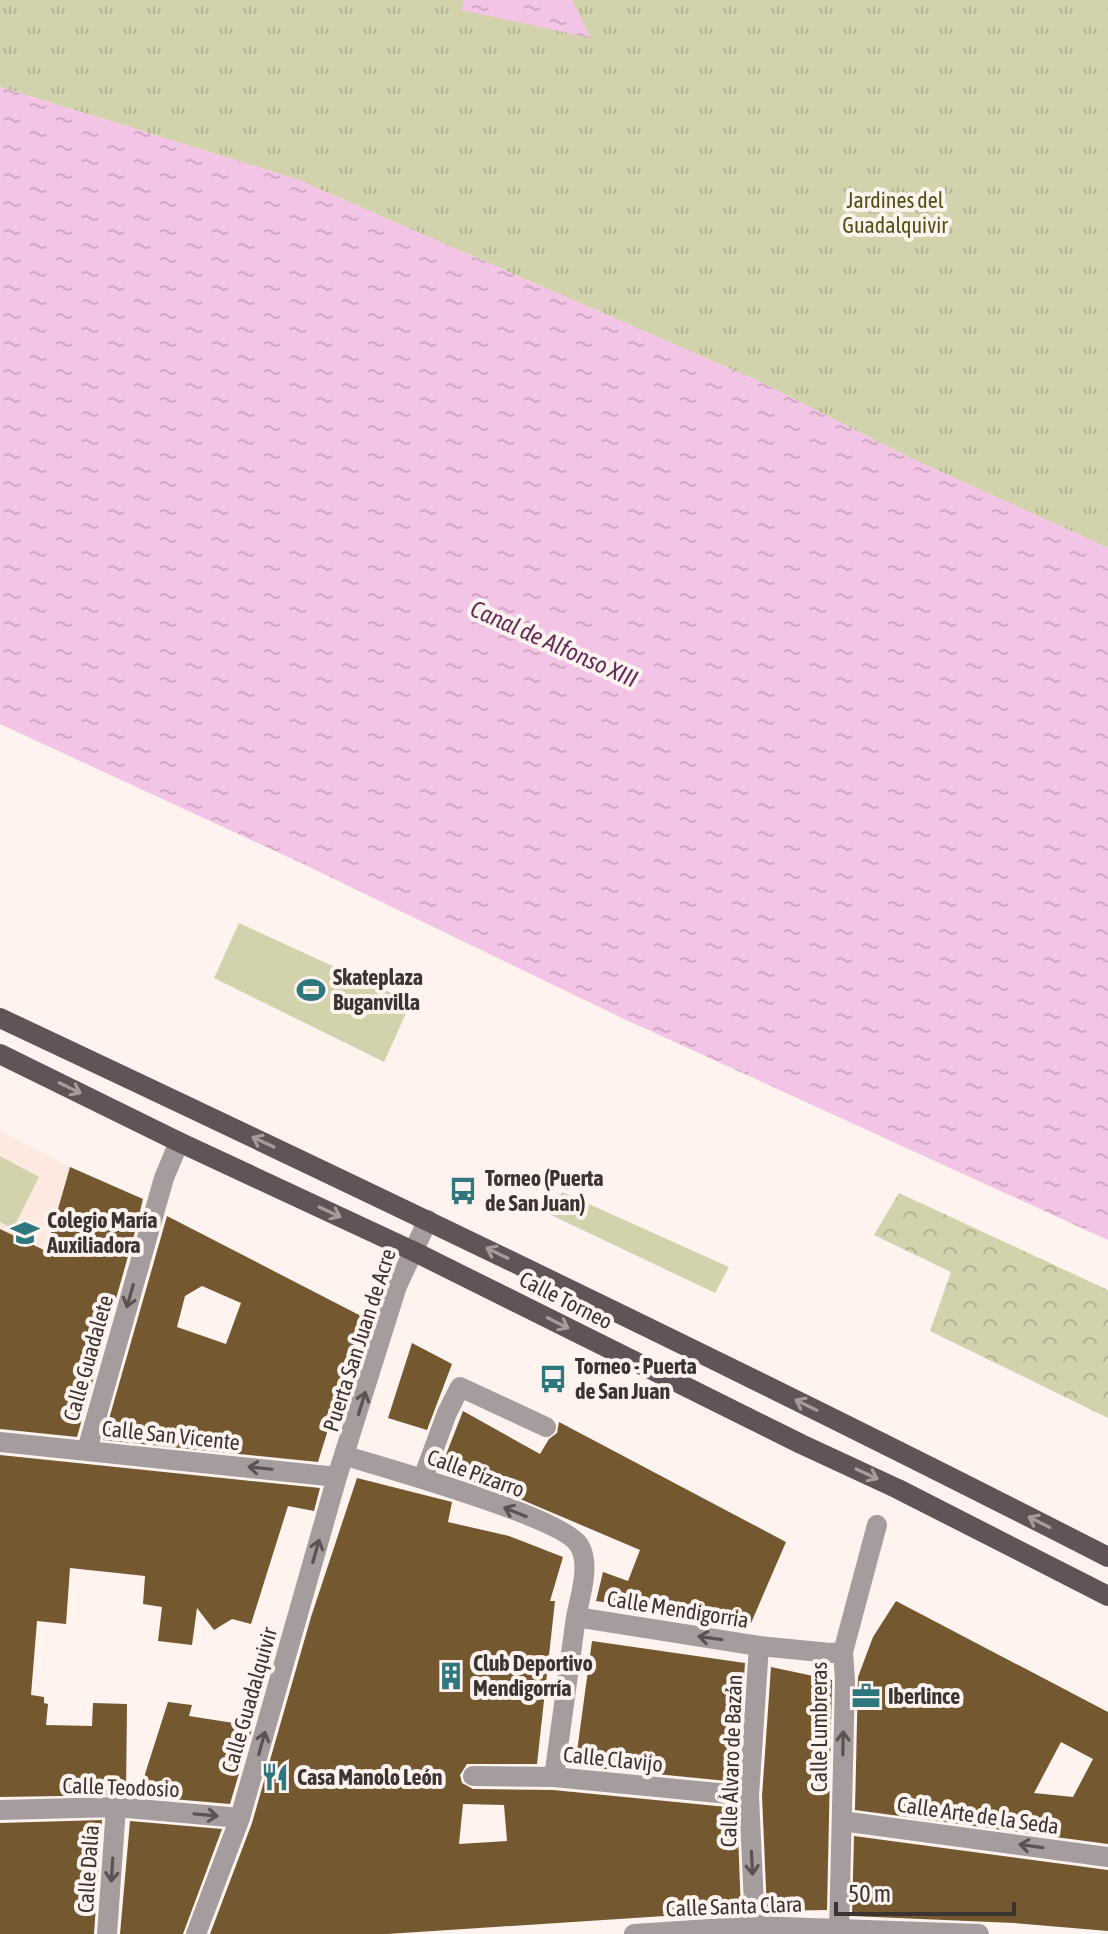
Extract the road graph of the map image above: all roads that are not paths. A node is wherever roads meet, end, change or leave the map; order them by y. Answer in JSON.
{"nodes":[{"id":1,"x":0,"y":1018,"type":"edge"},
{"id":2,"x":0,"y":1054,"type":"edge"},
{"id":3,"x":179,"y":1142,"type":"junction"},
{"id":4,"x":428,"y":1220,"type":"junction"},
{"id":5,"x":413,"y":1251,"type":"junction"},
{"id":6,"x":546,"y":1427,"type":"dead end"},
{"id":7,"x":0,"y":1442,"type":"edge"},
{"id":8,"x":87,"y":1450,"type":"junction"},
{"id":9,"x":346,"y":1456,"type":"junction"},
{"id":10,"x":337,"y":1477,"type":"junction"},
{"id":11,"x":423,"y":1478,"type":"junction"},
{"id":12,"x":877,"y":1525,"type":"dead end"},
{"id":13,"x":582,"y":1549,"type":"joint"},
{"id":14,"x":1108,"y":1557,"type":"edge"},
{"id":15,"x":1108,"y":1596,"type":"edge"},
{"id":16,"x":576,"y":1617,"type":"junction"},
{"id":17,"x":759,"y":1646,"type":"junction"},
{"id":18,"x":843,"y":1652,"type":"junction"},
{"id":19,"x":473,"y":1776,"type":"dead end"},
{"id":20,"x":554,"y":1777,"type":"junction"},
{"id":21,"x":749,"y":1796,"type":"junction"},
{"id":22,"x":116,"y":1807,"type":"junction"},
{"id":23,"x":0,"y":1810,"type":"edge"},
{"id":24,"x":240,"y":1818,"type":"junction"},
{"id":25,"x":842,"y":1821,"type":"junction"},
{"id":26,"x":1108,"y":1857,"type":"edge"},
{"id":27,"x":755,"y":1926,"type":"junction"},
{"id":28,"x":840,"y":1931,"type":"edge"},
{"id":29,"x":107,"y":1934,"type":"edge"},
{"id":30,"x":196,"y":1934,"type":"edge"},
{"id":31,"x":634,"y":1934,"type":"edge"},
{"id":32,"x":979,"y":1934,"type":"edge"}],
"edges":[{"from":4,"to":1,"type":"main road","name":"Calle Torneo","one_way":true},
{"from":2,"to":3,"type":"main road","name":"Calle Torneo","one_way":true},
{"from":3,"to":5,"type":"main road","name":"Calle Torneo","one_way":true},
{"from":3,"to":8,"type":"street","name":"Calle Guadalete","one_way":true},
{"from":4,"to":5,"type":"street","name":"Puerta San Juan de Acre"},
{"from":14,"to":4,"type":"main road","name":"Calle Torneo","one_way":true},
{"from":9,"to":5,"type":"street","name":"Puerta San Juan de Acre","one_way":true},
{"from":5,"to":15,"type":"main road","name":"Calle Torneo","one_way":true},
{"from":6,"to":11,"type":"street"},
{"from":7,"to":8,"type":"street","name":"Calle San Vicente"},
{"from":10,"to":8,"type":"street","name":"Calle San Vicente","one_way":true},
{"from":9,"to":10,"type":"street","name":"Puerta San Juan de Acre"},
{"from":9,"to":11,"type":"street","name":"Calle Pizarro"},
{"from":24,"to":10,"type":"street","name":"Calle Guadalquivir","one_way":true},
{"from":13,"to":11,"type":"street","name":"Calle Pizarro","one_way":true},
{"from":12,"to":18,"type":"street","name":"Calle Lumbreras"},
{"from":13,"to":16,"type":"street","name":"Calle Mendigorria"},
{"from":17,"to":16,"type":"street","name":"Calle Mendigorria","one_way":true},
{"from":16,"to":20,"type":"street"},
{"from":17,"to":18,"type":"street","name":"Calle Mendigorria"},
{"from":17,"to":21,"type":"street","name":"Calle Álvaro de Bazán"},
{"from":25,"to":18,"type":"street","name":"Calle Lumbreras","one_way":true},
{"from":19,"to":20,"type":"street","name":"Calle Clavijo"},
{"from":20,"to":21,"type":"street","name":"Calle Clavijo"},
{"from":21,"to":27,"type":"street","name":"Calle Álvaro de Bazán","one_way":true},
{"from":22,"to":23,"type":"street","name":"Calle Teodosio"},
{"from":22,"to":24,"type":"street","name":"Calle Teodosio","one_way":true},
{"from":22,"to":29,"type":"street","name":"Calle Dalía","one_way":true},
{"from":24,"to":30,"type":"street","name":"Calle Guadalquivir"},
{"from":26,"to":25,"type":"street","name":"Calle Arte de la Seda","one_way":true},
{"from":25,"to":28,"type":"street","name":"Calle Lumbreras"},
{"from":27,"to":28,"type":"street","name":"Calle Santa Clara"},
{"from":27,"to":31,"type":"street","name":"Calle Santa Clara"},
{"from":28,"to":32,"type":"street","name":"Calle Santa Clara"}]}
